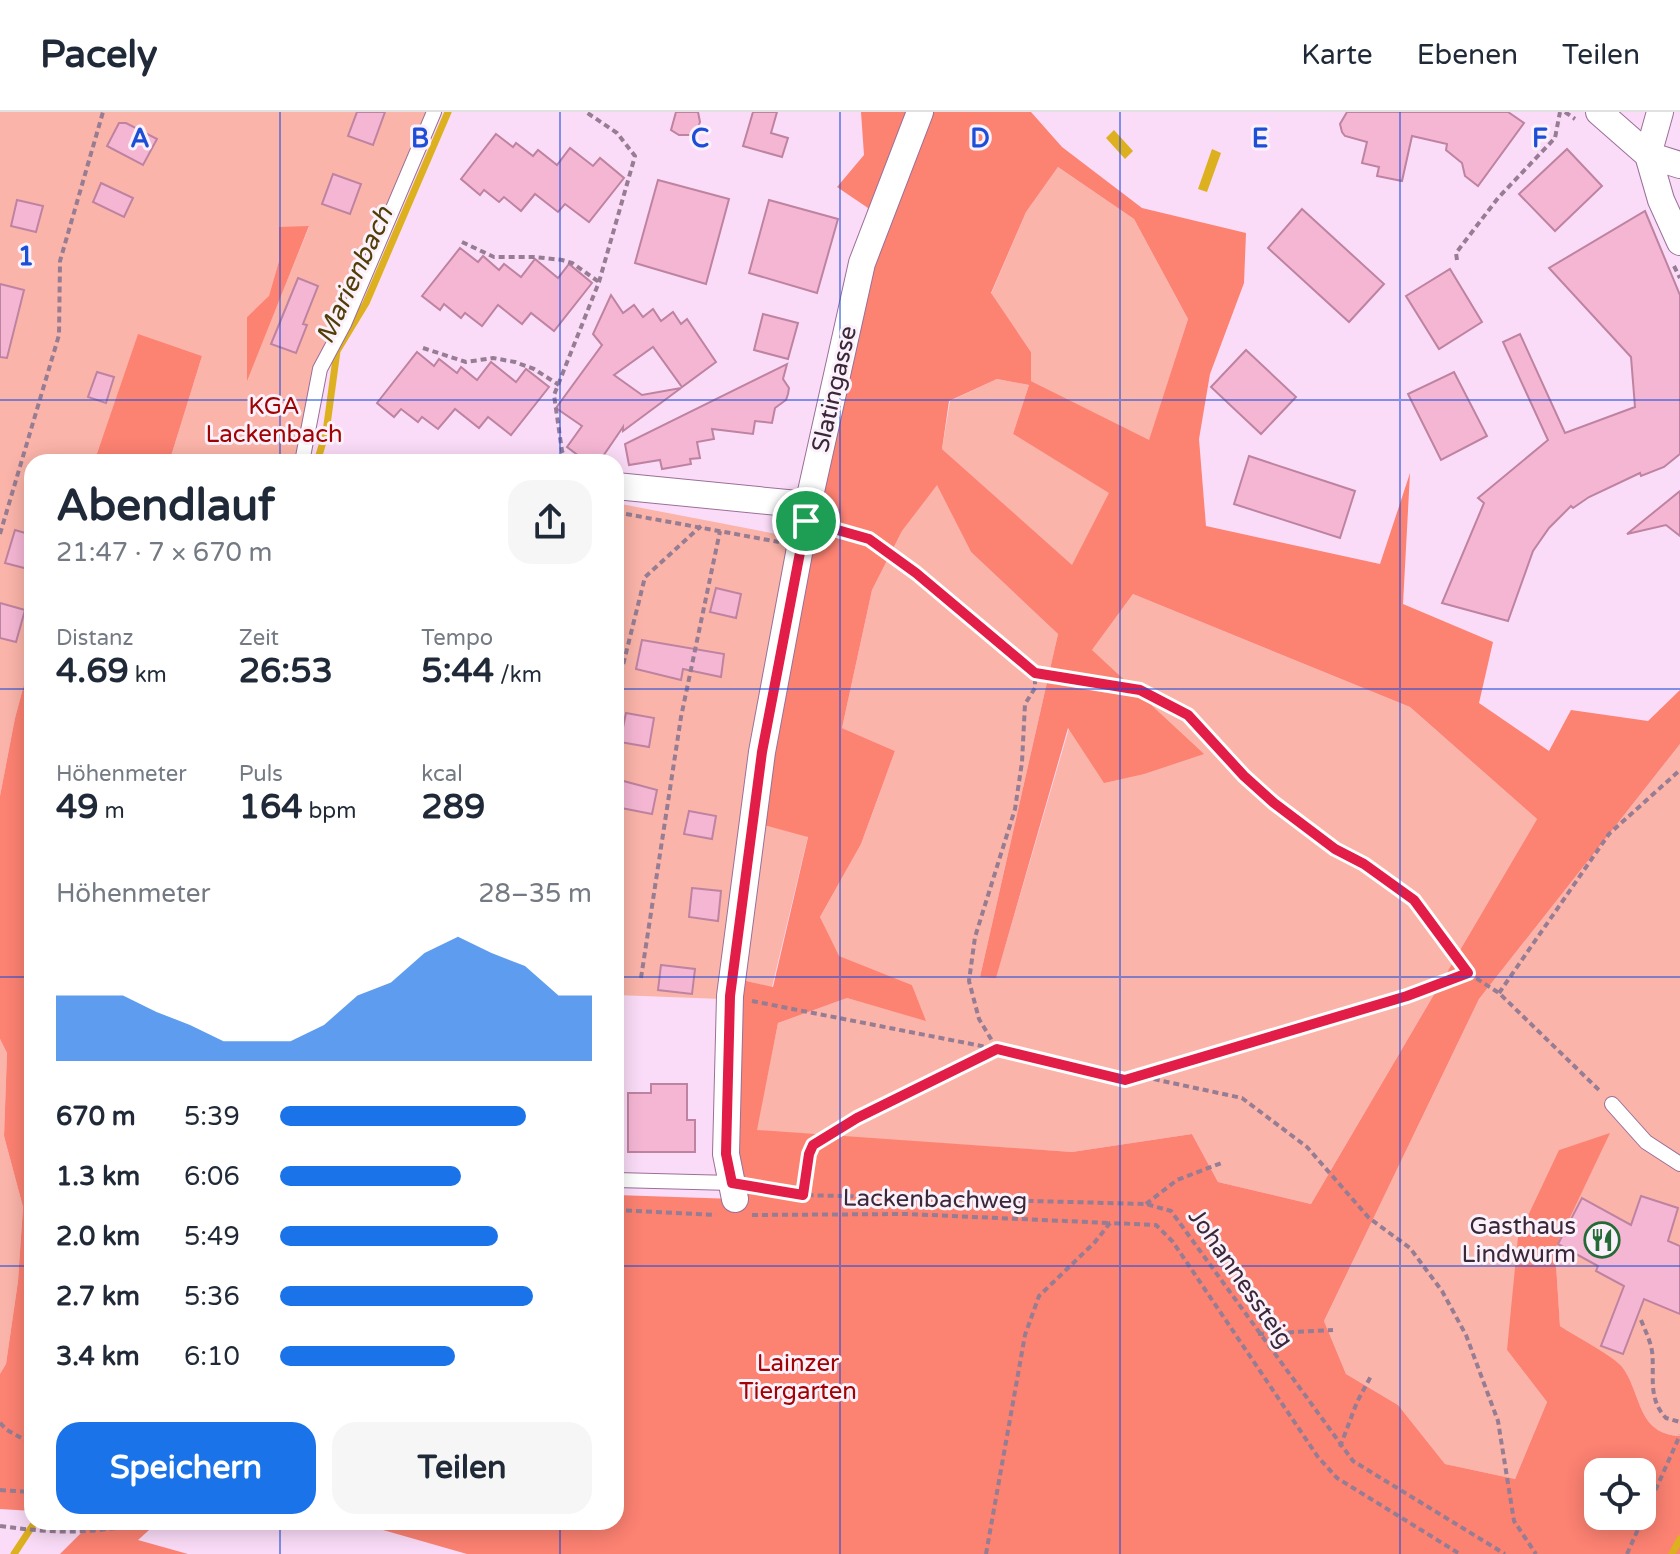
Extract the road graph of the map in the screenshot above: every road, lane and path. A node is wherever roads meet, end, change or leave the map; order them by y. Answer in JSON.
{"nodes":[{"id":1,"x":103,"y":112,"type":"edge"},
{"id":2,"x":434,"y":112,"type":"edge"},
{"id":3,"x":586,"y":112,"type":"edge"},
{"id":4,"x":920,"y":112,"type":"edge"},
{"id":5,"x":1560,"y":112,"type":"edge"},
{"id":6,"x":1599,"y":112,"type":"edge"},
{"id":7,"x":1660,"y":112,"type":"edge"},
{"id":8,"x":1648,"y":155,"type":"junction"},
{"id":9,"x":1678,"y":165,"type":"edge"},
{"id":10,"x":462,"y":242,"type":"dead end"},
{"id":11,"x":1680,"y":242,"type":"edge"},
{"id":12,"x":1457,"y":260,"type":"dead end"},
{"id":13,"x":599,"y":282,"type":"junction"},
{"id":14,"x":423,"y":348,"type":"dead end"},
{"id":15,"x":559,"y":385,"type":"junction"},
{"id":16,"x":304,"y":454,"type":"edge"},
{"id":17,"x":563,"y":454,"type":"edge"},
{"id":18,"x":624,"y":488,"type":"edge"},
{"id":19,"x":624,"y":513,"type":"edge"},
{"id":20,"x":805,"y":524,"type":"junction"},
{"id":21,"x":701,"y":526,"type":"junction"},
{"id":22,"x":720,"y":531,"type":"junction"},
{"id":23,"x":0,"y":534,"type":"edge"},
{"id":24,"x":624,"y":661,"type":"edge"},
{"id":25,"x":1035,"y":673,"type":"junction"},
{"id":26,"x":1680,"y":770,"type":"edge"},
{"id":27,"x":1468,"y":973,"type":"junction"},
{"id":28,"x":641,"y":978,"type":"dead end"},
{"id":29,"x":1499,"y":993,"type":"junction"},
{"id":30,"x":730,"y":996,"type":"junction"},
{"id":31,"x":997,"y":1049,"type":"junction"},
{"id":32,"x":1141,"y":1077,"type":"junction"},
{"id":33,"x":1612,"y":1104,"type":"joint"},
{"id":34,"x":1224,"y":1162,"type":"dead end"},
{"id":35,"x":1680,"y":1164,"type":"edge"},
{"id":36,"x":624,"y":1182,"type":"edge"},
{"id":37,"x":803,"y":1195,"type":"junction"},
{"id":38,"x":732,"y":1203,"type":"junction"},
{"id":39,"x":1146,"y":1204,"type":"junction"},
{"id":40,"x":624,"y":1210,"type":"edge"},
{"id":41,"x":1110,"y":1223,"type":"junction"},
{"id":42,"x":1641,"y":1320,"type":"dead end"},
{"id":43,"x":1333,"y":1330,"type":"dead end"},
{"id":44,"x":1258,"y":1334,"type":"junction"},
{"id":45,"x":1371,"y":1376,"type":"dead end"},
{"id":46,"x":1680,"y":1422,"type":"edge"},
{"id":47,"x":0,"y":1423,"type":"edge"},
{"id":48,"x":1680,"y":1435,"type":"edge"},
{"id":49,"x":24,"y":1440,"type":"edge"},
{"id":50,"x":1340,"y":1447,"type":"junction"},
{"id":51,"x":0,"y":1490,"type":"edge"},
{"id":52,"x":24,"y":1492,"type":"edge"},
{"id":53,"x":0,"y":1526,"type":"edge"},
{"id":54,"x":24,"y":1530,"type":"edge"},
{"id":55,"x":26,"y":1530,"type":"edge"},
{"id":56,"x":106,"y":1530,"type":"edge"},
{"id":57,"x":986,"y":1554,"type":"edge"},
{"id":58,"x":1460,"y":1554,"type":"edge"},
{"id":59,"x":1505,"y":1554,"type":"edge"},
{"id":60,"x":1536,"y":1554,"type":"edge"},
{"id":61,"x":1627,"y":1554,"type":"edge"}],
"edges":[{"from":1,"to":23,"type":"path"},
{"from":2,"to":16,"type":"lane"},
{"from":3,"to":13,"type":"path"},
{"from":4,"to":20,"type":"street","name":"Slatingasse"},
{"from":5,"to":12,"type":"path"},
{"from":6,"to":8,"type":"street"},
{"from":7,"to":8,"type":"street"},
{"from":8,"to":9,"type":"street"},
{"from":8,"to":11,"type":"street"},
{"from":10,"to":13,"type":"path"},
{"from":13,"to":15,"type":"path"},
{"from":14,"to":15,"type":"path"},
{"from":15,"to":17,"type":"path"},
{"from":18,"to":20,"type":"street"},
{"from":19,"to":21,"type":"path"},
{"from":20,"to":22,"type":"path"},
{"from":20,"to":25,"type":"path"},
{"from":20,"to":30,"type":"street","name":"Slatingasse"},
{"from":21,"to":22,"type":"path"},
{"from":21,"to":24,"type":"path"},
{"from":22,"to":28,"type":"path"},
{"from":25,"to":27,"type":"path"},
{"from":25,"to":31,"type":"path"},
{"from":26,"to":29,"type":"path"},
{"from":27,"to":29,"type":"path"},
{"from":27,"to":32,"type":"path"},
{"from":29,"to":33,"type":"path"},
{"from":30,"to":31,"type":"path"},
{"from":30,"to":38,"type":"street","name":"Slatingasse"},
{"from":31,"to":32,"type":"path"},
{"from":31,"to":37,"type":"path"},
{"from":32,"to":60,"type":"path"},
{"from":33,"to":35,"type":"lane"},
{"from":34,"to":39,"type":"path"},
{"from":36,"to":38,"type":"lane"},
{"from":37,"to":38,"type":"path","name":"Johannessteig"},
{"from":37,"to":39,"type":"path","name":"Johannessteig"},
{"from":38,"to":40,"type":"path","name":"Lackenbachweg"},
{"from":38,"to":41,"type":"path","name":"Lackenbachweg"},
{"from":39,"to":44,"type":"path","name":"Johannessteig"},
{"from":41,"to":57,"type":"path"},
{"from":41,"to":58,"type":"path","name":"Lackenbachweg"},
{"from":42,"to":46,"type":"path"},
{"from":43,"to":44,"type":"path"},
{"from":44,"to":50,"type":"path","name":"Johannessteig"},
{"from":45,"to":50,"type":"path"},
{"from":47,"to":49,"type":"path"},
{"from":48,"to":61,"type":"path"},
{"from":50,"to":59,"type":"path","name":"Johannessteig"},
{"from":51,"to":52,"type":"path"},
{"from":53,"to":54,"type":"path"},
{"from":55,"to":56,"type":"path"}]}
